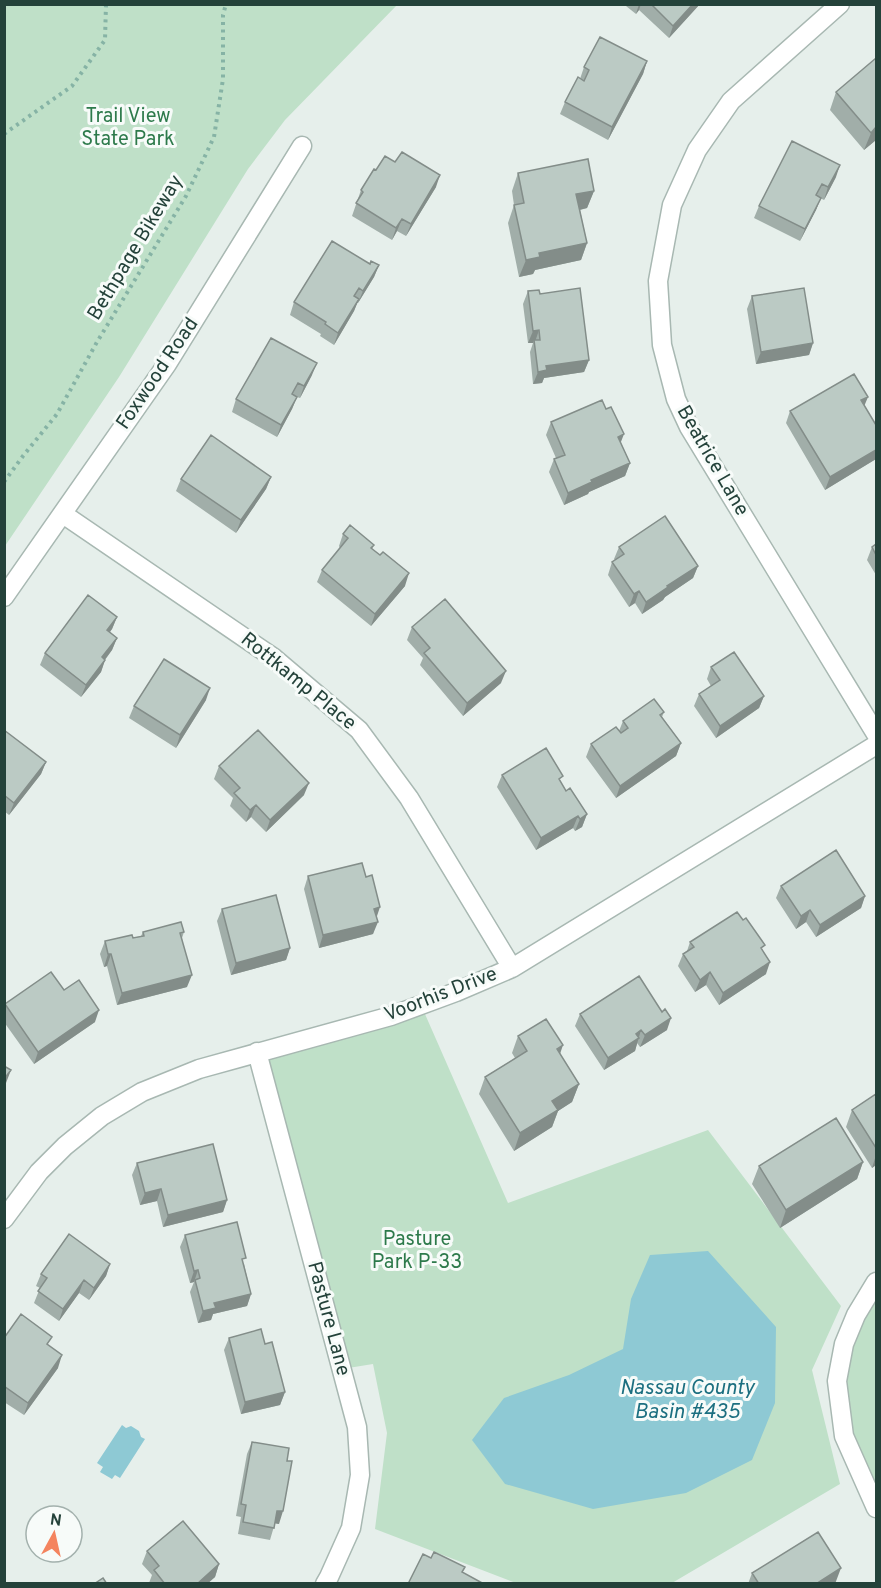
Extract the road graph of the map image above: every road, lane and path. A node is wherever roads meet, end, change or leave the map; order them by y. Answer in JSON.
{"nodes":[{"id":1,"x":106,"y":4,"type":"edge"},
{"id":2,"x":226,"y":4,"type":"edge"},
{"id":3,"x":840,"y":4,"type":"edge"},
{"id":4,"x":4,"y":134,"type":"edge"},
{"id":5,"x":302,"y":146,"type":"dead end"},
{"id":6,"x":4,"y":482,"type":"edge"},
{"id":7,"x":63,"y":514,"type":"junction"},
{"id":8,"x":4,"y":597,"type":"edge"},
{"id":9,"x":876,"y":734,"type":"edge"},
{"id":10,"x":876,"y":745,"type":"edge"},
{"id":11,"x":512,"y":968,"type":"junction"},
{"id":12,"x":257,"y":1052,"type":"junction"},
{"id":13,"x":4,"y":1219,"type":"edge"},
{"id":14,"x":876,"y":1282,"type":"edge"},
{"id":15,"x":876,"y":1508,"type":"edge"},
{"id":16,"x":325,"y":1584,"type":"edge"}],
"edges":[{"from":1,"to":4,"type":"path"},
{"from":2,"to":6,"type":"path","name":"Bethpage Bikeway"},
{"from":3,"to":9,"type":"street","name":"Beatrice Lane"},
{"from":5,"to":7,"type":"street","name":"Foxwood Road"},
{"from":7,"to":8,"type":"street","name":"Foxwood Road"},
{"from":7,"to":11,"type":"street","name":"Rottkamp Place"},
{"from":10,"to":11,"type":"street","name":"Voorhis Drive"},
{"from":11,"to":12,"type":"street","name":"Voorhis Drive"},
{"from":12,"to":13,"type":"street","name":"Voorhis Drive"},
{"from":12,"to":16,"type":"street","name":"Pasture Lane"},
{"from":14,"to":15,"type":"street"}]}
